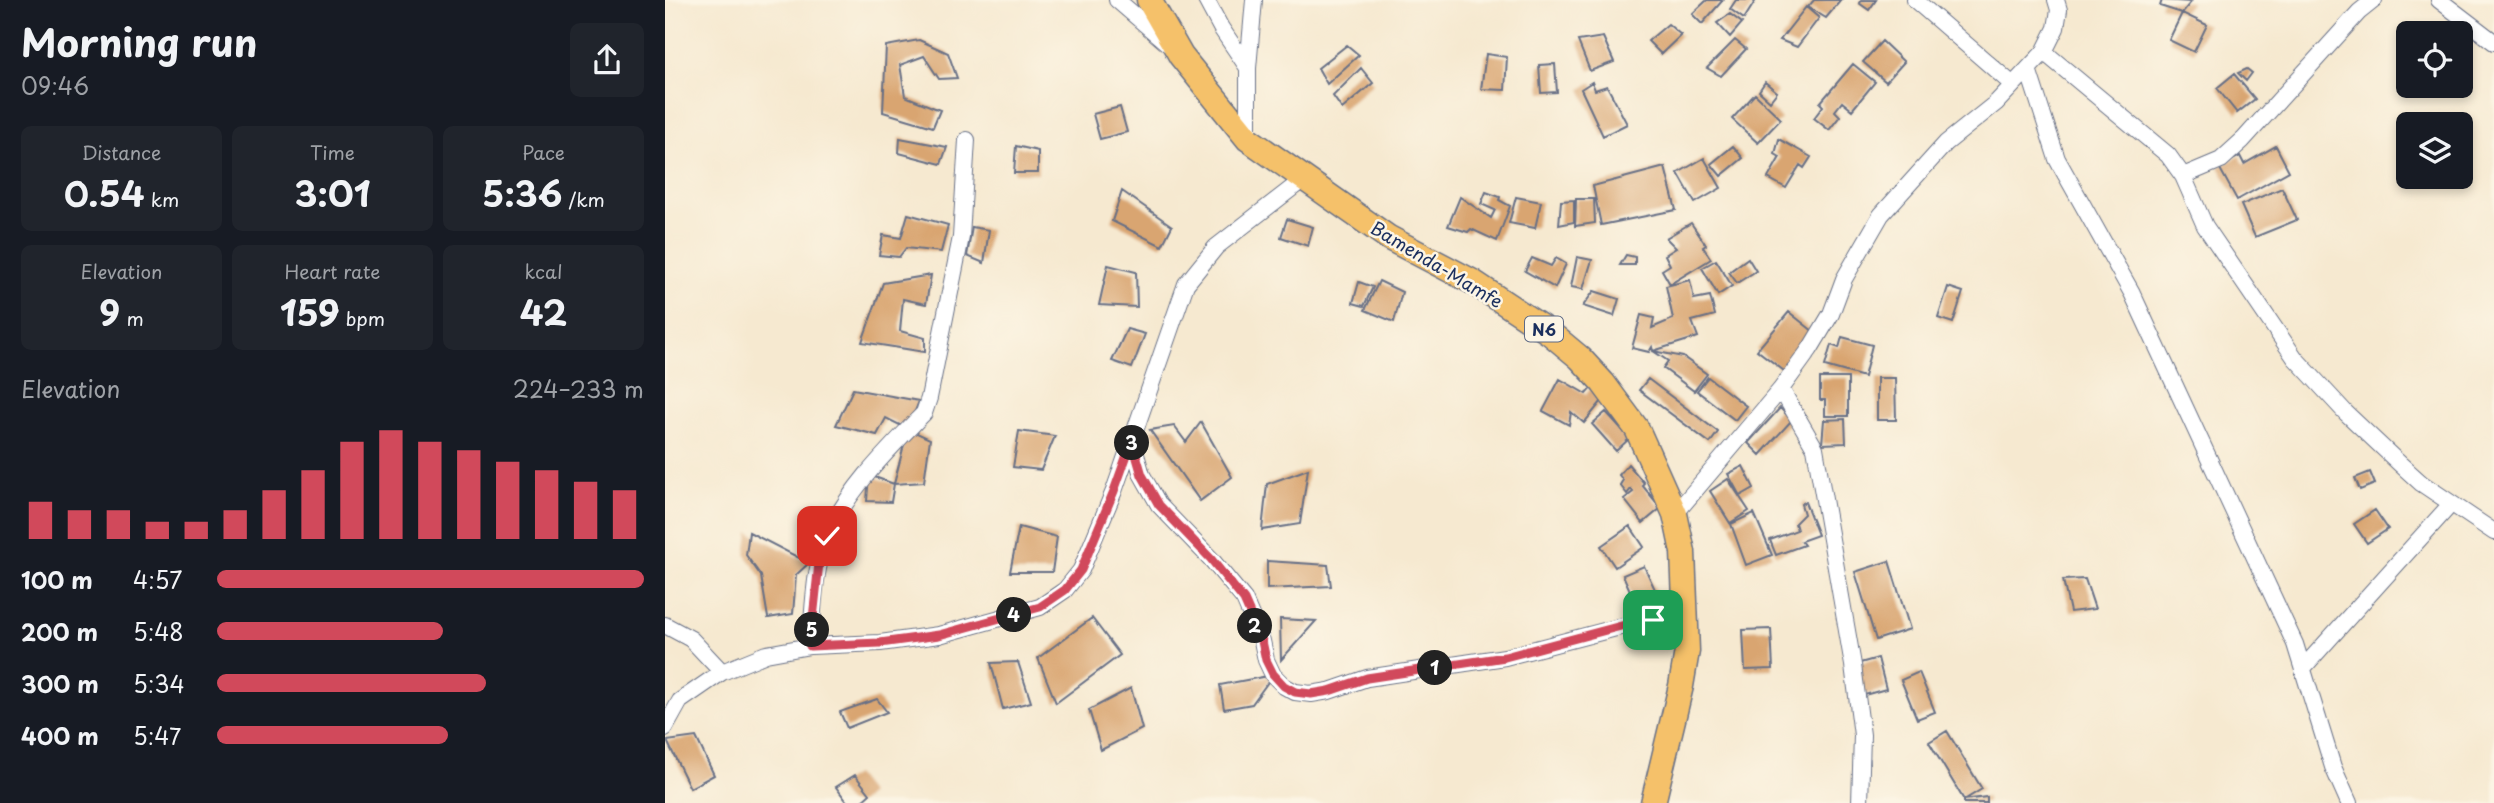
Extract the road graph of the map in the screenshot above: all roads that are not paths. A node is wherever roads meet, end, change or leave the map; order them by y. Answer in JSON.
{"nodes":[{"id":1,"x":1117,"y":0,"type":"edge"},
{"id":2,"x":1149,"y":0,"type":"edge"},
{"id":3,"x":1206,"y":0,"type":"edge"},
{"id":4,"x":1254,"y":0,"type":"edge"},
{"id":5,"x":1915,"y":0,"type":"edge"},
{"id":6,"x":2056,"y":0,"type":"edge"},
{"id":7,"x":2374,"y":0,"type":"edge"},
{"id":8,"x":2439,"y":0,"type":"edge"},
{"id":9,"x":2494,"y":42,"type":"edge"},
{"id":10,"x":2044,"y":52,"type":"junction"},
{"id":11,"x":1181,"y":56,"type":"junction"},
{"id":12,"x":1248,"y":68,"type":"junction"},
{"id":13,"x":2028,"y":69,"type":"junction"},
{"id":14,"x":2013,"y":85,"type":"junction"},
{"id":15,"x":1248,"y":139,"type":"junction"},
{"id":16,"x":967,"y":140,"type":"dead end"},
{"id":17,"x":2183,"y":176,"type":"junction"},
{"id":18,"x":1305,"y":178,"type":"junction"},
{"id":19,"x":1781,"y":388,"type":"junction"},
{"id":20,"x":1132,"y":441,"type":"junction"},
{"id":21,"x":2451,"y":504,"type":"junction"},
{"id":22,"x":1675,"y":514,"type":"junction"},
{"id":23,"x":2494,"y":533,"type":"edge"},
{"id":24,"x":1685,"y":610,"type":"junction"},
{"id":25,"x":665,"y":625,"type":"edge"},
{"id":26,"x":810,"y":646,"type":"junction"},
{"id":27,"x":2303,"y":668,"type":"junction"},
{"id":28,"x":722,"y":672,"type":"junction"},
{"id":29,"x":665,"y":728,"type":"edge"},
{"id":30,"x":1653,"y":803,"type":"edge"},
{"id":31,"x":1860,"y":803,"type":"edge"},
{"id":32,"x":2349,"y":803,"type":"edge"}],
"edges":[{"from":1,"to":11,"type":"street"},
{"from":2,"to":11,"type":"highway","name":"Bamenda-Mamfe","number":"N6"},
{"from":3,"to":12,"type":"street"},
{"from":4,"to":12,"type":"street"},
{"from":5,"to":14,"type":"street"},
{"from":6,"to":10,"type":"street"},
{"from":7,"to":17,"type":"street"},
{"from":8,"to":9,"type":"street"},
{"from":10,"to":13,"type":"street"},
{"from":10,"to":17,"type":"street"},
{"from":11,"to":15,"type":"highway","name":"Bamenda-Mamfe","number":"N6"},
{"from":12,"to":15,"type":"street"},
{"from":13,"to":14,"type":"street"},
{"from":13,"to":27,"type":"street"},
{"from":14,"to":19,"type":"street"},
{"from":15,"to":18,"type":"highway","name":"Bamenda-Mamfe","number":"N6"},
{"from":16,"to":26,"type":"street"},
{"from":17,"to":21,"type":"street"},
{"from":18,"to":20,"type":"street"},
{"from":18,"to":22,"type":"highway","name":"Bamenda-Mamfe","number":"N6"},
{"from":19,"to":22,"type":"street"},
{"from":19,"to":31,"type":"street"},
{"from":20,"to":24,"type":"street"},
{"from":20,"to":26,"type":"street"},
{"from":21,"to":23,"type":"street"},
{"from":21,"to":27,"type":"street"},
{"from":22,"to":24,"type":"highway","name":"Bamenda-Mamfe","number":"N6"},
{"from":24,"to":30,"type":"highway","name":"Bamenda-Mamfe","number":"N6"},
{"from":25,"to":28,"type":"street"},
{"from":26,"to":28,"type":"street"},
{"from":27,"to":32,"type":"street"},
{"from":28,"to":29,"type":"street"}]}
